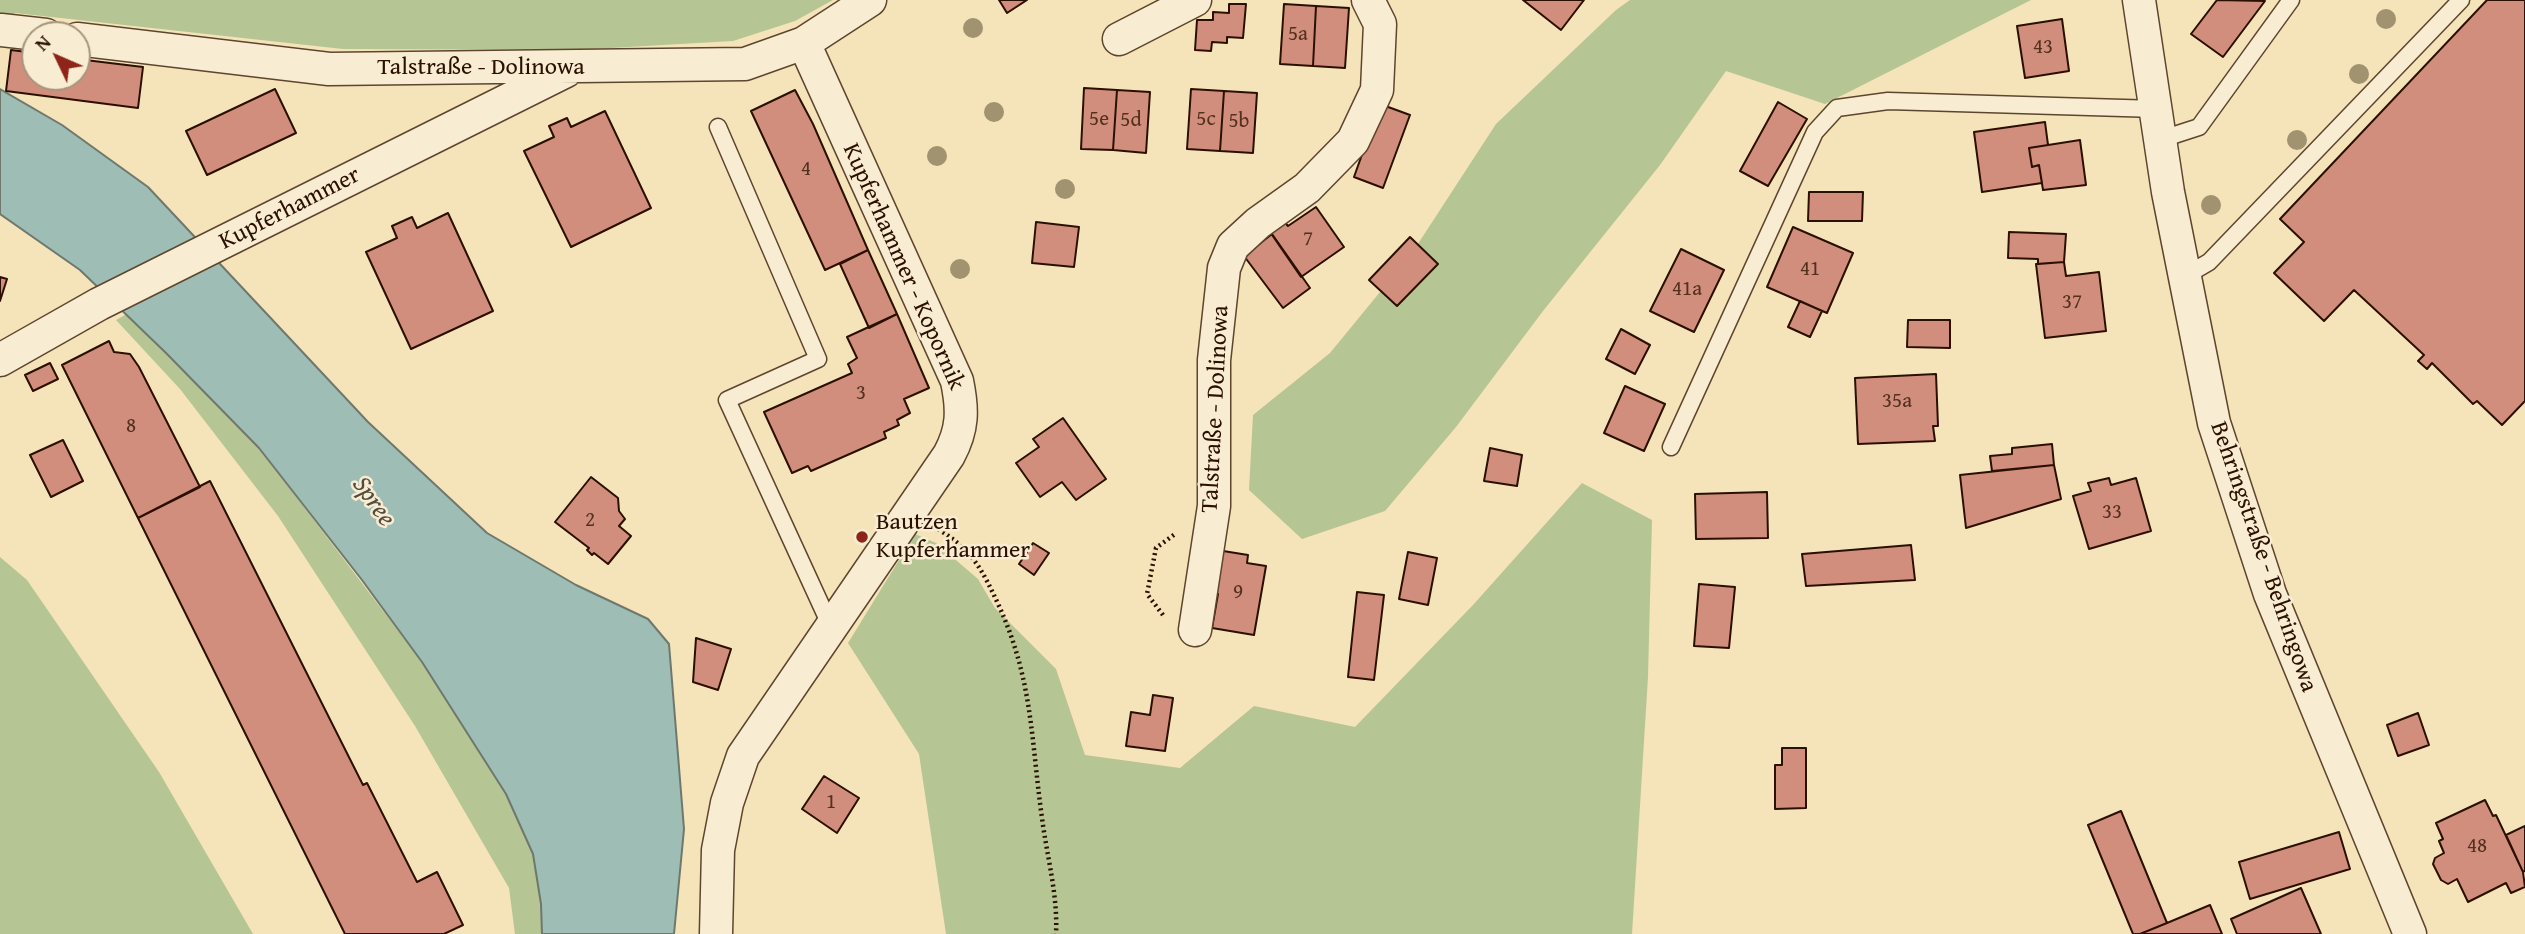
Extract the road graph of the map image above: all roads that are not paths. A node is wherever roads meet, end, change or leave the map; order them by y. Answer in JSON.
{"nodes":[{"id":1,"x":870,"y":0,"type":"edge"},
{"id":2,"x":1195,"y":0,"type":"edge"},
{"id":3,"x":1368,"y":0,"type":"edge"},
{"id":4,"x":2139,"y":0,"type":"edge"},
{"id":5,"x":2291,"y":0,"type":"edge"},
{"id":6,"x":2461,"y":0,"type":"edge"},
{"id":7,"x":1,"y":30,"type":"edge"},
{"id":8,"x":21,"y":32,"type":"edge"},
{"id":9,"x":1119,"y":39,"type":"dead end"},
{"id":10,"x":91,"y":41,"type":"edge"},
{"id":11,"x":804,"y":43,"type":"junction"},
{"id":12,"x":573,"y":67,"type":"junction"},
{"id":13,"x":2160,"y":124,"type":"junction"},
{"id":14,"x":718,"y":127,"type":"dead end"},
{"id":15,"x":2185,"y":276,"type":"junction"},
{"id":16,"x":3,"y":356,"type":"edge"},
{"id":17,"x":1671,"y":447,"type":"dead end"},
{"id":18,"x":832,"y":629,"type":"junction"},
{"id":19,"x":1195,"y":630,"type":"dead end"},
{"id":20,"x":716,"y":934,"type":"edge"},
{"id":21,"x":2410,"y":934,"type":"edge"}],
"edges":[{"from":1,"to":11,"type":"street","name":"Talstraße - Dolinowa"},
{"from":2,"to":9,"type":"street"},
{"from":3,"to":19,"type":"street","name":"Talstraße - Dolinowa"},
{"from":4,"to":13,"type":"street","name":"Behringstraße - Behringowa"},
{"from":5,"to":13,"type":"lane"},
{"from":6,"to":15,"type":"lane"},
{"from":7,"to":8,"type":"street"},
{"from":10,"to":12,"type":"street","name":"Talstraße - Dolinowa"},
{"from":11,"to":12,"type":"street","name":"Talstraße - Dolinowa"},
{"from":11,"to":18,"type":"street","name":"Kupferhammer - Kopornik"},
{"from":12,"to":16,"type":"street","name":"Kupferhammer"},
{"from":13,"to":15,"type":"street","name":"Behringstraße - Behringowa"},
{"from":13,"to":17,"type":"lane"},
{"from":14,"to":18,"type":"lane"},
{"from":15,"to":21,"type":"street","name":"Behringstraße - Behringowa"},
{"from":18,"to":20,"type":"street","name":"Kupferhammer - Kopornik"}]}
